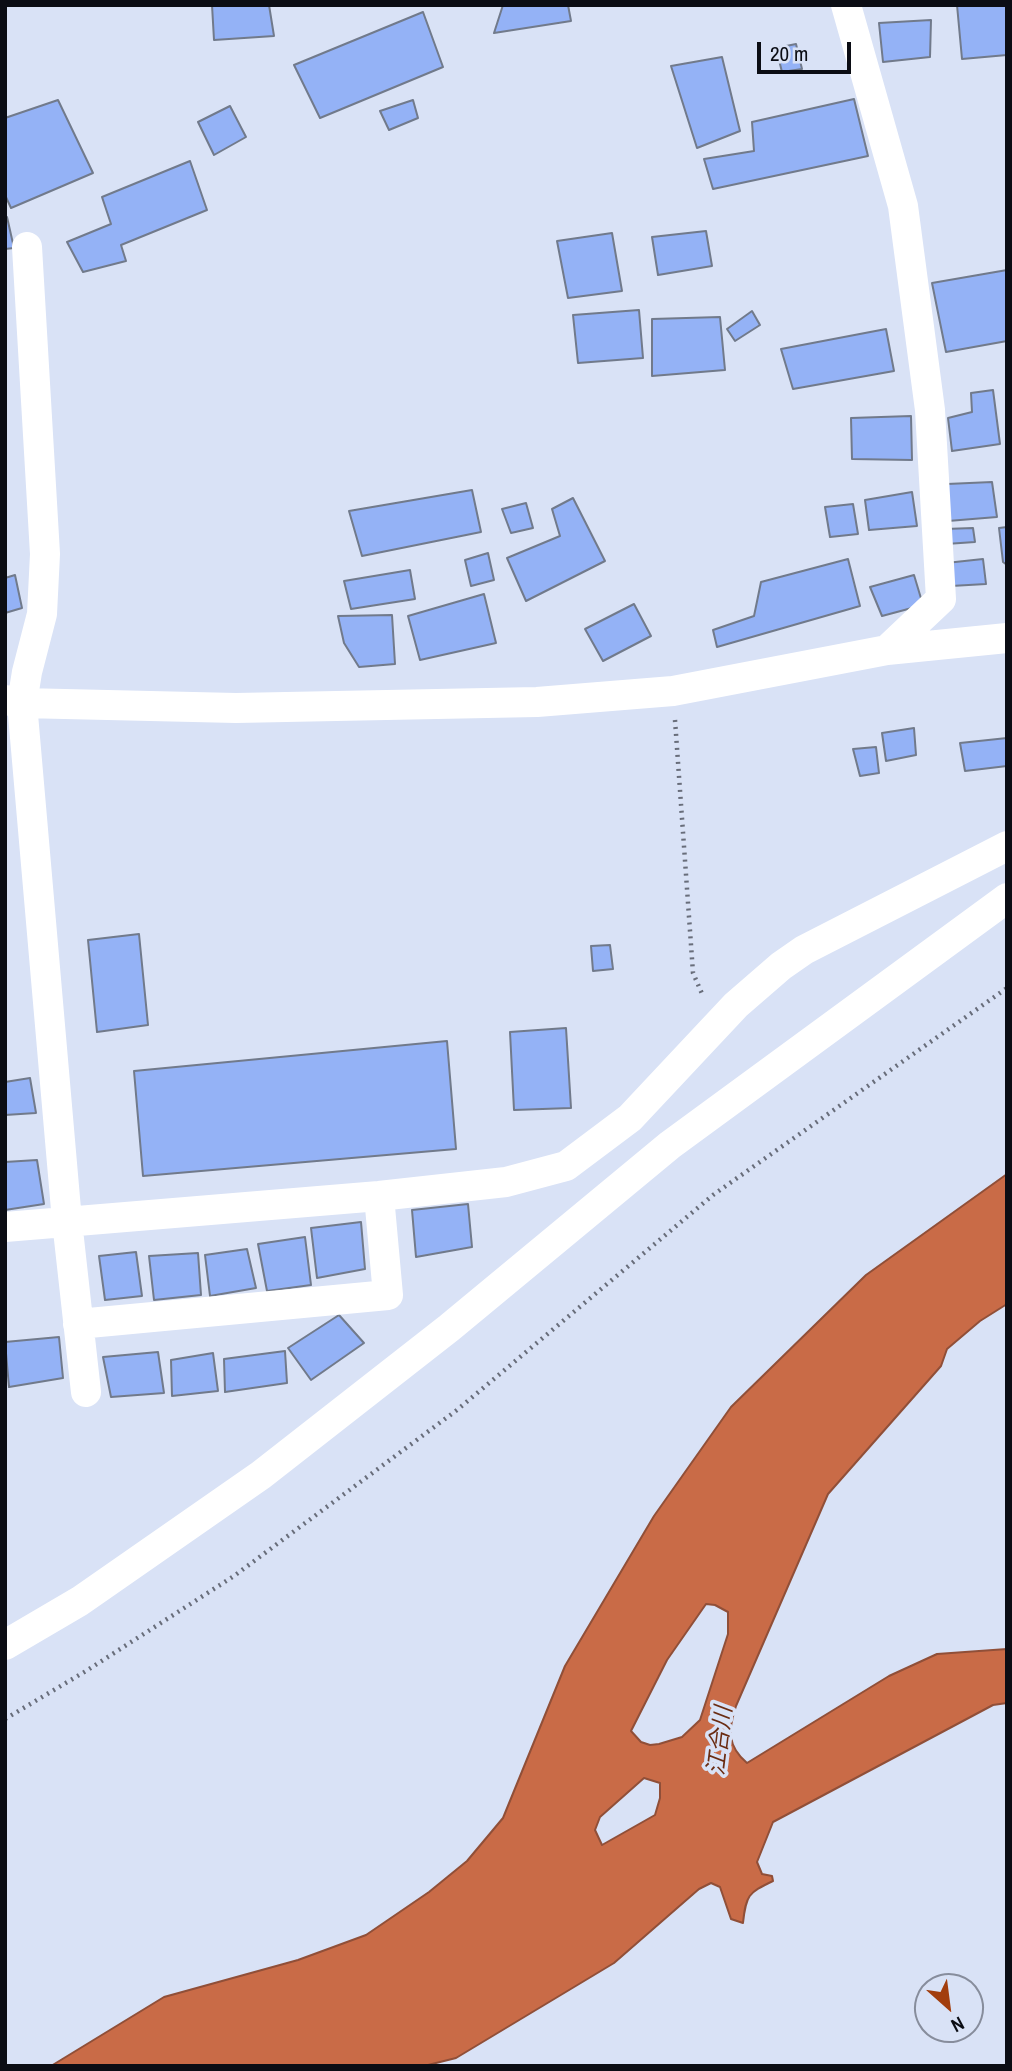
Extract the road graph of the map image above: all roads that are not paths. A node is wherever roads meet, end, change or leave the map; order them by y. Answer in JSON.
{"nodes":[{"id":1,"x":845,"y":5,"type":"edge"},
{"id":2,"x":27,"y":247,"type":"dead end"},
{"id":3,"x":1007,"y":638,"type":"edge"},
{"id":4,"x":887,"y":650,"type":"junction"},
{"id":5,"x":13,"y":702,"type":"edge"},
{"id":6,"x":1007,"y":846,"type":"edge"},
{"id":7,"x":1007,"y":898,"type":"edge"},
{"id":8,"x":379,"y":1196,"type":"junction"},
{"id":9,"x":67,"y":1221,"type":"junction"},
{"id":10,"x":5,"y":1227,"type":"edge"},
{"id":11,"x":78,"y":1324,"type":"junction"},
{"id":12,"x":86,"y":1392,"type":"dead end"},
{"id":13,"x":5,"y":1645,"type":"edge"}],
"edges":[{"from":1,"to":4,"type":"street"},
{"from":2,"to":5,"type":"street"},
{"from":3,"to":4,"type":"street"},
{"from":4,"to":5,"type":"street"},
{"from":5,"to":9,"type":"street"},
{"from":6,"to":8,"type":"street"},
{"from":7,"to":13,"type":"street"},
{"from":8,"to":9,"type":"street"},
{"from":8,"to":11,"type":"street"},
{"from":9,"to":10,"type":"street"},
{"from":9,"to":11,"type":"street"},
{"from":11,"to":12,"type":"street"}]}
